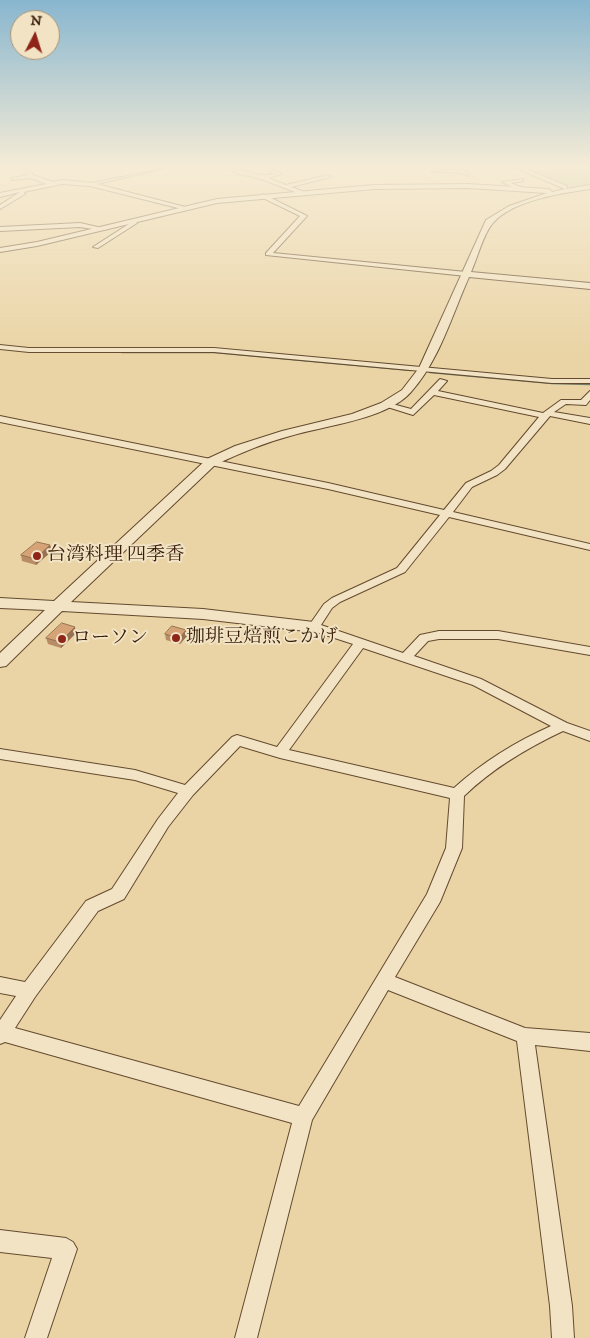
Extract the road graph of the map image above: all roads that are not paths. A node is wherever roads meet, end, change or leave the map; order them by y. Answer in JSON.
{"nodes":[{"id":1,"x":86,"y":231,"type":"edge"},
{"id":2,"x":120,"y":231,"type":"edge"},
{"id":3,"x":289,"y":231,"type":"edge"},
{"id":4,"x":485,"y":231,"type":"edge"},
{"id":5,"x":96,"y":247,"type":"dead end"},
{"id":6,"x":0,"y":250,"type":"edge"},
{"id":7,"x":466,"y":274,"type":"junction"},
{"id":8,"x":590,"y":286,"type":"edge"},
{"id":9,"x":0,"y":347,"type":"edge"},
{"id":10,"x":424,"y":369,"type":"junction"},
{"id":11,"x":443,"y":381,"type":"dead end"},
{"id":12,"x":590,"y":382,"type":"edge"},
{"id":13,"x":432,"y":392,"type":"junction"},
{"id":14,"x":590,"y":394,"type":"edge"},
{"id":15,"x":385,"y":405,"type":"junction"},
{"id":16,"x":546,"y":414,"type":"junction"},
{"id":17,"x":0,"y":420,"type":"edge"},
{"id":18,"x":590,"y":421,"type":"edge"},
{"id":19,"x":211,"y":462,"type":"junction"},
{"id":20,"x":448,"y":513,"type":"junction"},
{"id":21,"x":590,"y":547,"type":"edge"},
{"id":22,"x":0,"y":603,"type":"edge"},
{"id":23,"x":60,"y":605,"type":"junction"},
{"id":24,"x":314,"y":627,"type":"junction"},
{"id":25,"x":361,"y":642,"type":"junction"},
{"id":26,"x":590,"y":651,"type":"edge"},
{"id":27,"x":406,"y":657,"type":"junction"},
{"id":28,"x":0,"y":662,"type":"edge"},
{"id":29,"x":562,"y":726,"type":"junction"},
{"id":30,"x":590,"y":736,"type":"edge"},
{"id":31,"x":280,"y":753,"type":"junction"},
{"id":32,"x":0,"y":754,"type":"edge"},
{"id":33,"x":188,"y":791,"type":"junction"},
{"id":34,"x":457,"y":794,"type":"junction"},
{"id":35,"x":385,"y":981,"type":"junction"},
{"id":36,"x":0,"y":986,"type":"edge"},
{"id":37,"x":29,"y":991,"type":"junction"},
{"id":38,"x":1,"y":1034,"type":"edge"},
{"id":39,"x":525,"y":1036,"type":"junction"},
{"id":40,"x":590,"y":1042,"type":"edge"},
{"id":41,"x":303,"y":1117,"type":"junction"},
{"id":42,"x":0,"y":1240,"type":"edge"},
{"id":43,"x":36,"y":1338,"type":"edge"},
{"id":44,"x":246,"y":1338,"type":"edge"},
{"id":45,"x":563,"y":1338,"type":"edge"}],
"edges":[{"from":1,"to":6,"type":"street"},
{"from":2,"to":5,"type":"street"},
{"from":3,"to":7,"type":"street"},
{"from":4,"to":7,"type":"street"},
{"from":7,"to":8,"type":"street"},
{"from":7,"to":10,"type":"street"},
{"from":9,"to":10,"type":"street"},
{"from":10,"to":12,"type":"street"},
{"from":10,"to":15,"type":"street"},
{"from":11,"to":13,"type":"street"},
{"from":13,"to":15,"type":"street"},
{"from":13,"to":16,"type":"street"},
{"from":14,"to":16,"type":"street"},
{"from":15,"to":19,"type":"street"},
{"from":16,"to":18,"type":"street"},
{"from":16,"to":20,"type":"street"},
{"from":17,"to":19,"type":"street"},
{"from":19,"to":20,"type":"street"},
{"from":19,"to":23,"type":"street"},
{"from":20,"to":21,"type":"street"},
{"from":20,"to":24,"type":"street"},
{"from":22,"to":23,"type":"street"},
{"from":23,"to":24,"type":"street"},
{"from":23,"to":28,"type":"street"},
{"from":24,"to":25,"type":"street"},
{"from":25,"to":27,"type":"street"},
{"from":25,"to":31,"type":"street"},
{"from":26,"to":27,"type":"street"},
{"from":27,"to":29,"type":"street"},
{"from":29,"to":30,"type":"street"},
{"from":29,"to":34,"type":"street"},
{"from":31,"to":33,"type":"street"},
{"from":31,"to":34,"type":"street"},
{"from":32,"to":33,"type":"street"},
{"from":33,"to":37,"type":"street"},
{"from":34,"to":35,"type":"street"},
{"from":35,"to":39,"type":"street"},
{"from":35,"to":41,"type":"street"},
{"from":36,"to":37,"type":"street"},
{"from":37,"to":38,"type":"street"},
{"from":38,"to":41,"type":"street"},
{"from":39,"to":40,"type":"street"},
{"from":39,"to":45,"type":"street"},
{"from":41,"to":44,"type":"street"},
{"from":42,"to":43,"type":"street"}]}
